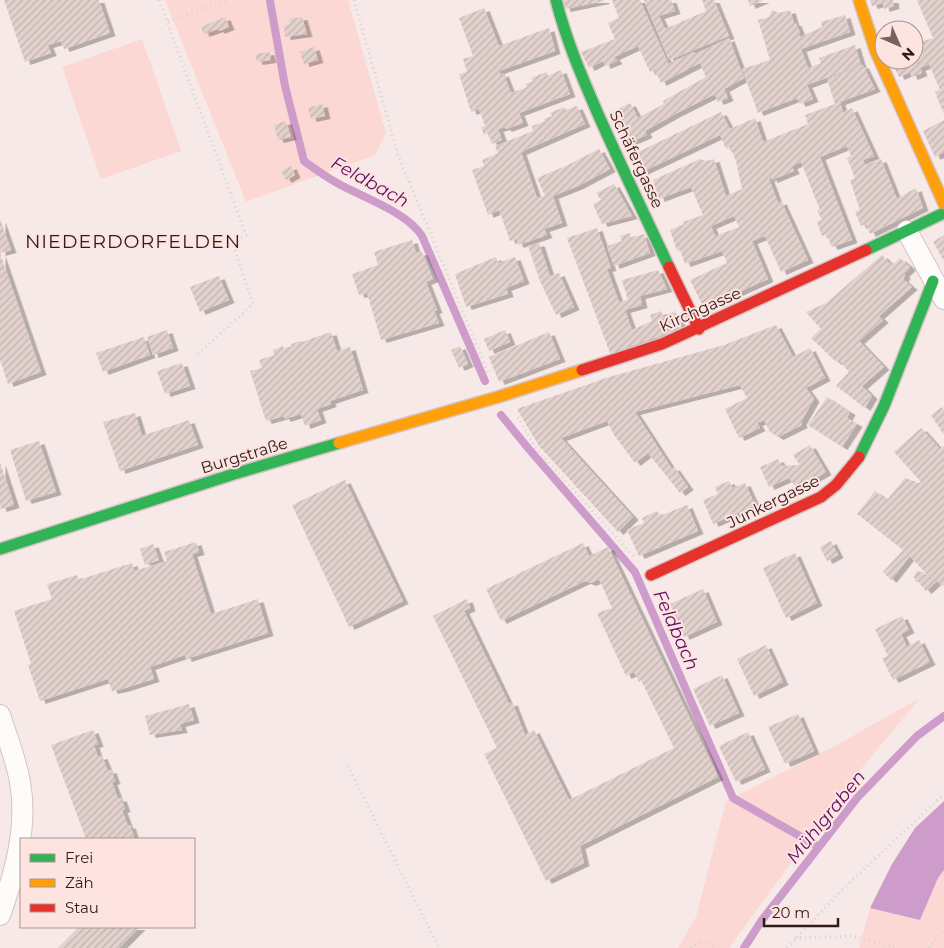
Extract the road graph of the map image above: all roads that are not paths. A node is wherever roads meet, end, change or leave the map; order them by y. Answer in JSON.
{"nodes":[{"id":1,"x":556,"y":0,"type":"edge"},
{"id":2,"x":859,"y":0,"type":"edge"},
{"id":3,"x":944,"y":204,"type":"edge"},
{"id":4,"x":944,"y":213,"type":"edge"},
{"id":5,"x":907,"y":231,"type":"junction"},
{"id":6,"x":933,"y":281,"type":"junction"},
{"id":7,"x":944,"y":299,"type":"edge"},
{"id":8,"x":698,"y":329,"type":"junction"},
{"id":9,"x":498,"y":397,"type":"joint"},
{"id":10,"x":0,"y":549,"type":"edge"},
{"id":11,"x":650,"y":575,"type":"road end"},
{"id":12,"x":0,"y":715,"type":"edge"},
{"id":13,"x":0,"y":914,"type":"edge"}],
"edges":[{"from":1,"to":8,"type":"street","name":"Schäfergasse"},
{"from":2,"to":3,"type":"street"},
{"from":4,"to":5,"type":"street","name":"Kirchgasse"},
{"from":5,"to":6,"type":"street"},
{"from":5,"to":8,"type":"street","name":"Kirchgasse"},
{"from":6,"to":7,"type":"street"},
{"from":6,"to":11,"type":"street","name":"Junkergasse"},
{"from":8,"to":9,"type":"street","name":"Kirchgasse"},
{"from":9,"to":10,"type":"street","name":"Burgstraße"},
{"from":12,"to":13,"type":"street"}]}
